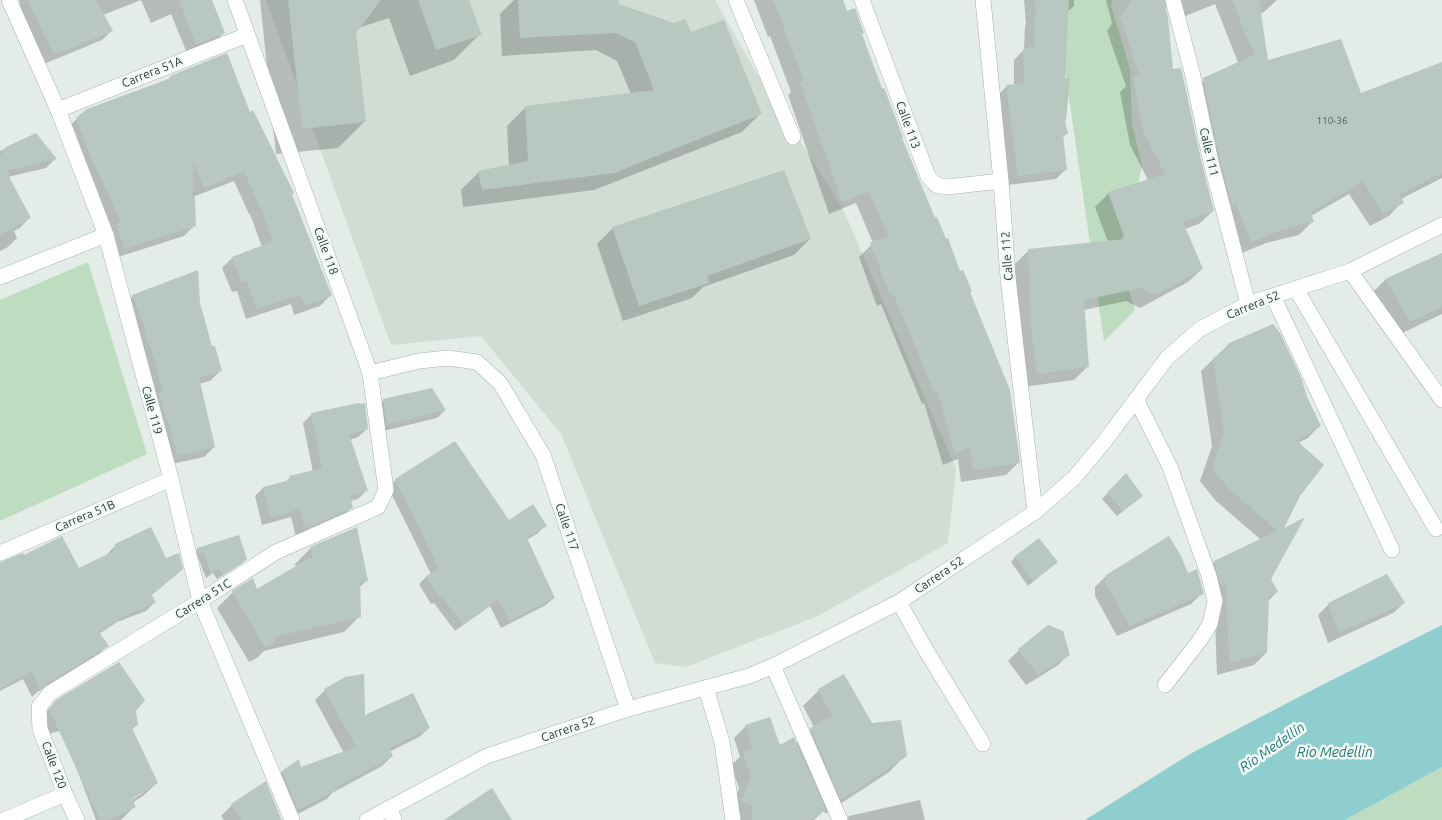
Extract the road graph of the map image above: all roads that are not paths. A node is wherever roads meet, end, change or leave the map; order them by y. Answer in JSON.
{"nodes":[{"id":1,"x":9,"y":0,"type":"edge"},
{"id":2,"x":236,"y":0,"type":"edge"},
{"id":3,"x":736,"y":0,"type":"edge"},
{"id":4,"x":862,"y":0,"type":"edge"},
{"id":5,"x":983,"y":0,"type":"edge"},
{"id":6,"x":1173,"y":0,"type":"edge"},
{"id":7,"x":247,"y":35,"type":"junction"},
{"id":8,"x":58,"y":110,"type":"junction"},
{"id":9,"x":793,"y":137,"type":"dead end"},
{"id":10,"x":1001,"y":181,"type":"junction"},
{"id":11,"x":1442,"y":225,"type":"edge"},
{"id":12,"x":106,"y":235,"type":"junction"},
{"id":13,"x":1350,"y":271,"type":"junction"},
{"id":14,"x":0,"y":277,"type":"edge"},
{"id":15,"x":1296,"y":289,"type":"junction"},
{"id":16,"x":1273,"y":296,"type":"junction"},
{"id":17,"x":1248,"y":304,"type":"junction"},
{"id":18,"x":370,"y":373,"type":"junction"},
{"id":19,"x":1136,"y":398,"type":"junction"},
{"id":20,"x":1442,"y":400,"type":"edge"},
{"id":21,"x":171,"y":479,"type":"junction"},
{"id":22,"x":378,"y":507,"type":"joint"},
{"id":23,"x":1035,"y":512,"type":"junction"},
{"id":24,"x":1436,"y":529,"type":"dead end"},
{"id":25,"x":1392,"y":550,"type":"dead end"},
{"id":26,"x":0,"y":553,"type":"edge"},
{"id":27,"x":200,"y":601,"type":"junction"},
{"id":28,"x":899,"y":602,"type":"junction"},
{"id":29,"x":774,"y":666,"type":"junction"},
{"id":30,"x":1165,"y":685,"type":"dead end"},
{"id":31,"x":706,"y":688,"type":"junction"},
{"id":32,"x":39,"y":708,"type":"joint"},
{"id":33,"x":628,"y":708,"type":"junction"},
{"id":34,"x":983,"y":744,"type":"dead end"},
{"id":35,"x":65,"y":794,"type":"junction"},
{"id":36,"x":392,"y":814,"type":"edge"},
{"id":37,"x":4,"y":820,"type":"edge"},
{"id":38,"x":77,"y":820,"type":"edge"},
{"id":39,"x":292,"y":820,"type":"edge"},
{"id":40,"x":367,"y":820,"type":"edge"},
{"id":41,"x":733,"y":820,"type":"edge"},
{"id":42,"x":840,"y":820,"type":"edge"}],
"edges":[{"from":1,"to":8,"type":"street","name":"Calle 119"},
{"from":2,"to":7,"type":"street","name":"Calle 118"},
{"from":3,"to":9,"type":"street"},
{"from":4,"to":10,"type":"street","name":"Calle 113"},
{"from":5,"to":10,"type":"street","name":"Calle 112"},
{"from":6,"to":17,"type":"street","name":"Calle 111"},
{"from":7,"to":8,"type":"street","name":"Carrera 51A"},
{"from":7,"to":18,"type":"street","name":"Calle 118"},
{"from":8,"to":12,"type":"street","name":"Calle 119"},
{"from":10,"to":23,"type":"street","name":"Calle 112"},
{"from":11,"to":13,"type":"street","name":"Carrera 52"},
{"from":12,"to":14,"type":"street"},
{"from":12,"to":21,"type":"street","name":"Calle 119"},
{"from":13,"to":15,"type":"street","name":"Carrera 52"},
{"from":13,"to":20,"type":"street"},
{"from":15,"to":16,"type":"street","name":"Carrera 52"},
{"from":15,"to":24,"type":"street"},
{"from":16,"to":17,"type":"street","name":"Carrera 52"},
{"from":16,"to":25,"type":"street"},
{"from":17,"to":19,"type":"street","name":"Carrera 52"},
{"from":18,"to":22,"type":"street","name":"Calle 118"},
{"from":18,"to":33,"type":"street","name":"Calle 117"},
{"from":19,"to":23,"type":"street","name":"Carrera 52"},
{"from":19,"to":30,"type":"street"},
{"from":21,"to":26,"type":"street","name":"Carrera 51B"},
{"from":21,"to":27,"type":"street","name":"Calle 119"},
{"from":22,"to":27,"type":"street","name":"Carrera 51C"},
{"from":23,"to":28,"type":"street","name":"Carrera 52"},
{"from":27,"to":32,"type":"street","name":"Carrera 51C"},
{"from":27,"to":39,"type":"street","name":"Calle 119"},
{"from":28,"to":29,"type":"street","name":"Carrera 52"},
{"from":28,"to":34,"type":"street"},
{"from":29,"to":31,"type":"street","name":"Carrera 52"},
{"from":29,"to":42,"type":"street"},
{"from":31,"to":33,"type":"street","name":"Carrera 52"},
{"from":31,"to":41,"type":"street"},
{"from":32,"to":35,"type":"street","name":"Calle 120"},
{"from":33,"to":36,"type":"street","name":"Carrera 52"},
{"from":35,"to":37,"type":"street"},
{"from":35,"to":38,"type":"street","name":"Calle 120"},
{"from":36,"to":40,"type":"street","name":"Carrera 52"}]}
